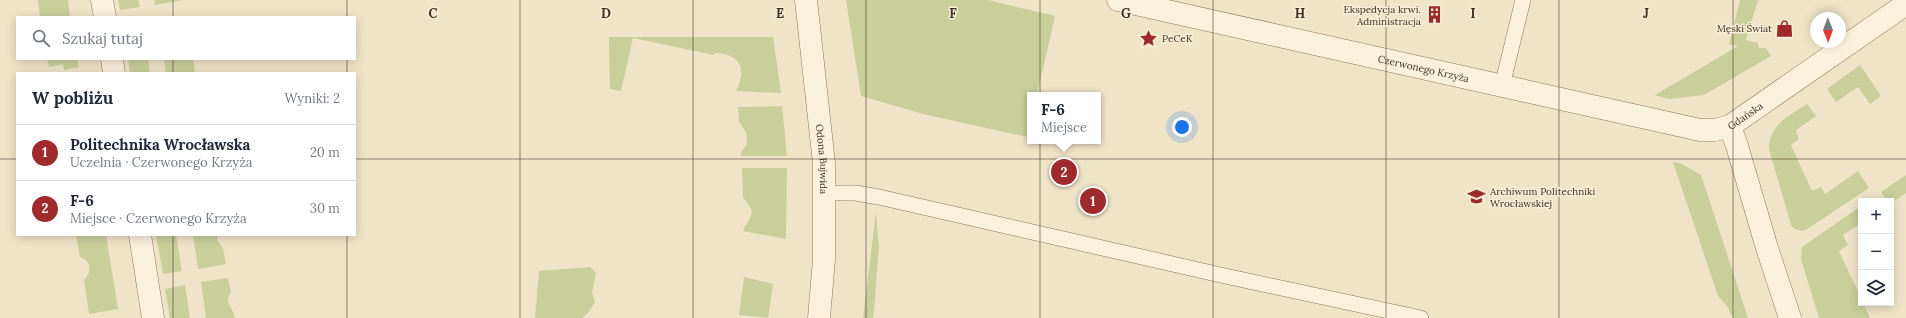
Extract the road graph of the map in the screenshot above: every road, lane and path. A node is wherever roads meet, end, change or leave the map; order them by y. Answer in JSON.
{"nodes":[{"id":1,"x":102,"y":0,"type":"edge"},
{"id":2,"x":806,"y":0,"type":"edge"},
{"id":3,"x":1118,"y":0,"type":"edge"},
{"id":4,"x":1522,"y":0,"type":"edge"},
{"id":5,"x":1906,"y":4,"type":"edge"},
{"id":6,"x":105,"y":16,"type":"edge"},
{"id":7,"x":112,"y":60,"type":"edge"},
{"id":8,"x":114,"y":72,"type":"edge"},
{"id":9,"x":1502,"y":86,"type":"junction"},
{"id":10,"x":1730,"y":126,"type":"junction"},
{"id":11,"x":825,"y":193,"type":"junction"},
{"id":12,"x":140,"y":236,"type":"edge"},
{"id":13,"x":153,"y":318,"type":"edge"},
{"id":14,"x":819,"y":318,"type":"edge"},
{"id":15,"x":1420,"y":318,"type":"edge"},
{"id":16,"x":1790,"y":318,"type":"edge"}],
"edges":[{"from":1,"to":6,"type":"street"},
{"from":2,"to":11,"type":"street","name":"Odona Bujwida"},
{"from":3,"to":9,"type":"street","name":"Czerwonego Krzyża"},
{"from":4,"to":9,"type":"lane"},
{"from":5,"to":10,"type":"street","name":"Gdańska"},
{"from":7,"to":8,"type":"street"},
{"from":9,"to":10,"type":"street","name":"Czerwonego Krzyża"},
{"from":10,"to":16,"type":"street","name":"Gdańska"},
{"from":11,"to":14,"type":"street","name":"Odona Bujwida"},
{"from":11,"to":15,"type":"lane"},
{"from":12,"to":13,"type":"street"}]}
